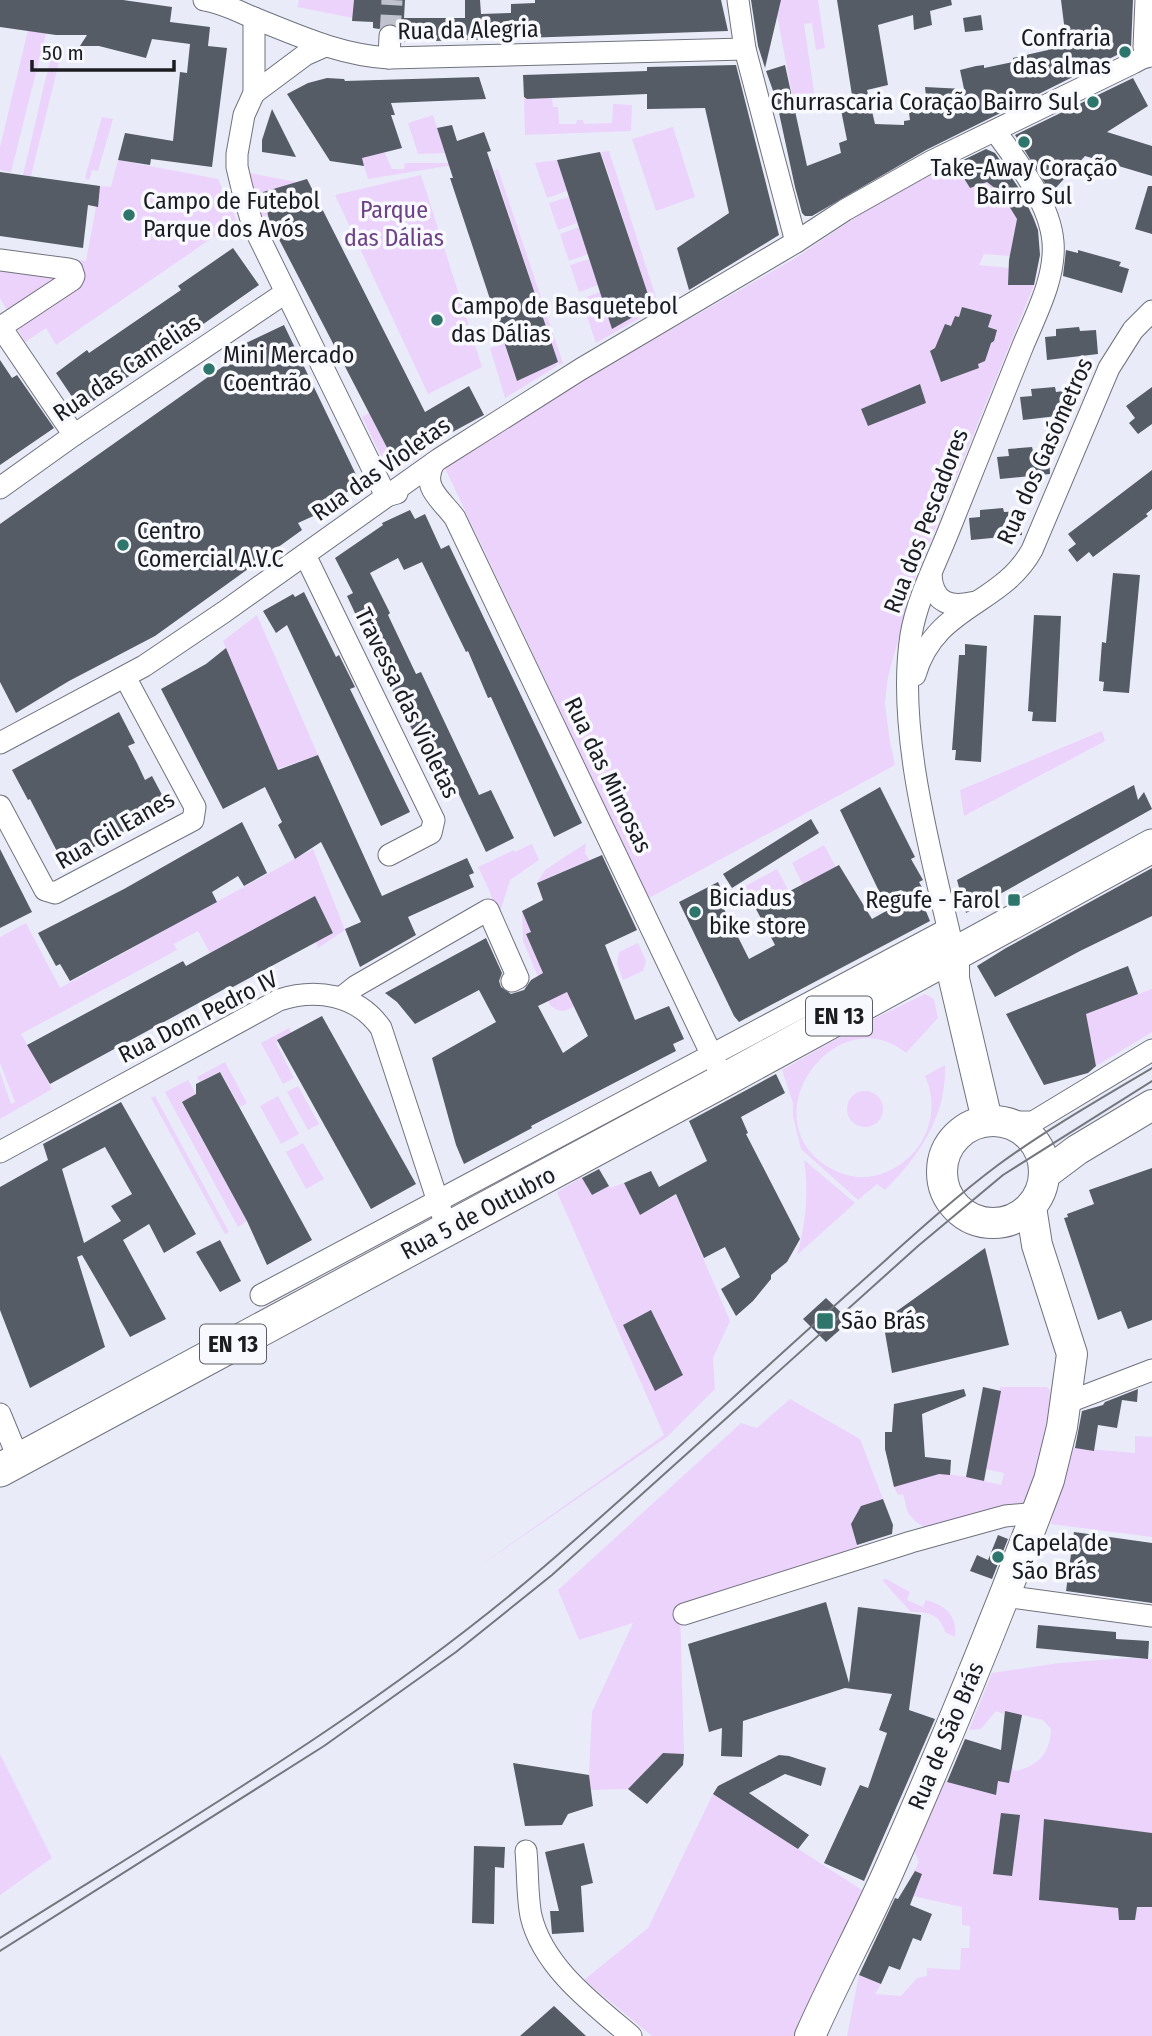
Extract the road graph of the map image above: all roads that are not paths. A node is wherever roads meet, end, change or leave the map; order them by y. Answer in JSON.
{"nodes":[{"id":1,"x":204,"y":0,"type":"edge"},
{"id":2,"x":738,"y":0,"type":"edge"},
{"id":3,"x":1146,"y":0,"type":"edge"},
{"id":4,"x":254,"y":18,"type":"junction"},
{"id":5,"x":390,"y":36,"type":"tunnel mouth"},
{"id":6,"x":323,"y":47,"type":"junction"},
{"id":7,"x":745,"y":49,"type":"junction"},
{"id":8,"x":1150,"y":55,"type":"edge"},
{"id":9,"x":388,"y":58,"type":"junction"},
{"id":10,"x":254,"y":93,"type":"junction"},
{"id":11,"x":995,"y":131,"type":"junction"},
{"id":12,"x":796,"y":242,"type":"junction"},
{"id":13,"x":0,"y":260,"type":"edge"},
{"id":14,"x":285,"y":293,"type":"junction"},
{"id":15,"x":1152,"y":311,"type":"edge"},
{"id":16,"x":0,"y":326,"type":"edge"},
{"id":17,"x":74,"y":435,"type":"junction"},
{"id":18,"x":434,"y":463,"type":"junction"},
{"id":19,"x":0,"y":488,"type":"edge"},
{"id":20,"x":386,"y":496,"type":"junction"},
{"id":21,"x":436,"y":499,"type":"junction"},
{"id":22,"x":305,"y":555,"type":"junction"},
{"id":23,"x":931,"y":575,"type":"junction"},
{"id":24,"x":977,"y":602,"type":"junction"},
{"id":25,"x":125,"y":677,"type":"junction"},
{"id":26,"x":908,"y":702,"type":"junction"},
{"id":27,"x":0,"y":744,"type":"edge"},
{"id":28,"x":0,"y":806,"type":"edge"},
{"id":29,"x":1152,"y":846,"type":"edge"},
{"id":30,"x":389,"y":855,"type":"dead end"},
{"id":31,"x":951,"y":941,"type":"junction"},
{"id":32,"x":512,"y":981,"type":"dead end"},
{"id":33,"x":341,"y":998,"type":"junction"},
{"id":34,"x":1152,"y":1050,"type":"edge"},
{"id":35,"x":718,"y":1067,"type":"junction"},
{"id":36,"x":1152,"y":1105,"type":"edge"},
{"id":37,"x":998,"y":1121,"type":"junction"},
{"id":38,"x":0,"y":1152,"type":"edge"},
{"id":39,"x":1045,"y":1174,"type":"junction"},
{"id":40,"x":1031,"y":1206,"type":"junction"},
{"id":41,"x":443,"y":1215,"type":"junction"},
{"id":42,"x":1005,"y":1222,"type":"junction"},
{"id":43,"x":261,"y":1295,"type":"dead end"},
{"id":44,"x":1152,"y":1370,"type":"edge"},
{"id":45,"x":1065,"y":1406,"type":"junction"},
{"id":46,"x":0,"y":1414,"type":"edge"},
{"id":47,"x":10,"y":1465,"type":"edge"},
{"id":48,"x":1037,"y":1513,"type":"junction"},
{"id":49,"x":1004,"y":1596,"type":"junction"},
{"id":50,"x":684,"y":1614,"type":"dead end"},
{"id":51,"x":1152,"y":1616,"type":"edge"},
{"id":52,"x":526,"y":1851,"type":"dead end"},
{"id":53,"x":631,"y":2036,"type":"edge"},
{"id":54,"x":810,"y":2036,"type":"edge"}],
"edges":[{"from":1,"to":4,"type":"street","name":"Rua da Alegria"},
{"from":2,"to":7,"type":"street"},
{"from":3,"to":8,"type":"street"},
{"from":4,"to":6,"type":"street","name":"Rua da Alegria"},
{"from":4,"to":10,"type":"street"},
{"from":5,"to":9,"type":"street"},
{"from":6,"to":9,"type":"street","name":"Rua da Alegria"},
{"from":6,"to":10,"type":"street"},
{"from":7,"to":9,"type":"street","name":"Rua da Alegria"},
{"from":7,"to":12,"type":"street"},
{"from":8,"to":11,"type":"street","name":"Rua das Violetas"},
{"from":10,"to":14,"type":"street"},
{"from":11,"to":12,"type":"street","name":"Rua das Violetas"},
{"from":11,"to":23,"type":"street","name":"Rua dos Pescadores"},
{"from":12,"to":18,"type":"street","name":"Rua das Violetas"},
{"from":13,"to":16,"type":"street"},
{"from":14,"to":17,"type":"street","name":"Rua das Camélias"},
{"from":14,"to":20,"type":"street"},
{"from":15,"to":24,"type":"street","name":"Rua dos Gasómetros"},
{"from":16,"to":17,"type":"street"},
{"from":17,"to":19,"type":"street","name":"Rua das Camélias"},
{"from":18,"to":20,"type":"street","name":"Rua das Violetas"},
{"from":18,"to":21,"type":"street"},
{"from":20,"to":21,"type":"street"},
{"from":20,"to":22,"type":"street","name":"Rua das Violetas"},
{"from":21,"to":35,"type":"street","name":"Rua das Mimosas"},
{"from":22,"to":25,"type":"street","name":"Rua das Violetas"},
{"from":22,"to":30,"type":"street","name":"Travessa das Violetas"},
{"from":23,"to":24,"type":"street"},
{"from":23,"to":26,"type":"street","name":"Rua dos Pescadores"},
{"from":24,"to":26,"type":"street","name":"Rua dos Gasómetros"},
{"from":25,"to":27,"type":"street","name":"Rua das Violetas"},
{"from":25,"to":28,"type":"street","name":"Rua Gil Eanes"},
{"from":26,"to":31,"type":"street","name":"Rua dos Pescadores"},
{"from":29,"to":31,"type":"main road","number":"EN 13"},
{"from":31,"to":35,"type":"main road","name":"Rua 5 de Outubro","number":"EN 13"},
{"from":31,"to":37,"type":"street"},
{"from":32,"to":33,"type":"street"},
{"from":33,"to":38,"type":"street","name":"Rua Dom Pedro IV"},
{"from":33,"to":41,"type":"street","name":"Rua Dom Pedro IV"},
{"from":34,"to":37,"type":"street"},
{"from":35,"to":41,"type":"main road","name":"Rua 5 de Outubro","number":"EN 13"},
{"from":36,"to":39,"type":"street"},
{"from":37,"to":39,"type":"street"},
{"from":37,"to":42,"type":"street"},
{"from":39,"to":40,"type":"street"},
{"from":40,"to":42,"type":"street"},
{"from":40,"to":45,"type":"street","name":"Rua de São Brás"},
{"from":41,"to":43,"type":"street","name":"Rua 5 de Outubro"},
{"from":41,"to":47,"type":"main road","name":"Rua 5 de Outubro","number":"EN 13"},
{"from":42,"to":45,"type":"street","name":"Rua de São Brás"},
{"from":44,"to":45,"type":"street"},
{"from":45,"to":48,"type":"street","name":"Rua de São Brás"},
{"from":46,"to":47,"type":"street"},
{"from":48,"to":49,"type":"street","name":"Rua de São Brás"},
{"from":48,"to":50,"type":"street"},
{"from":49,"to":51,"type":"street"},
{"from":49,"to":54,"type":"street","name":"Rua de São Brás"},
{"from":52,"to":53,"type":"street"}]}
